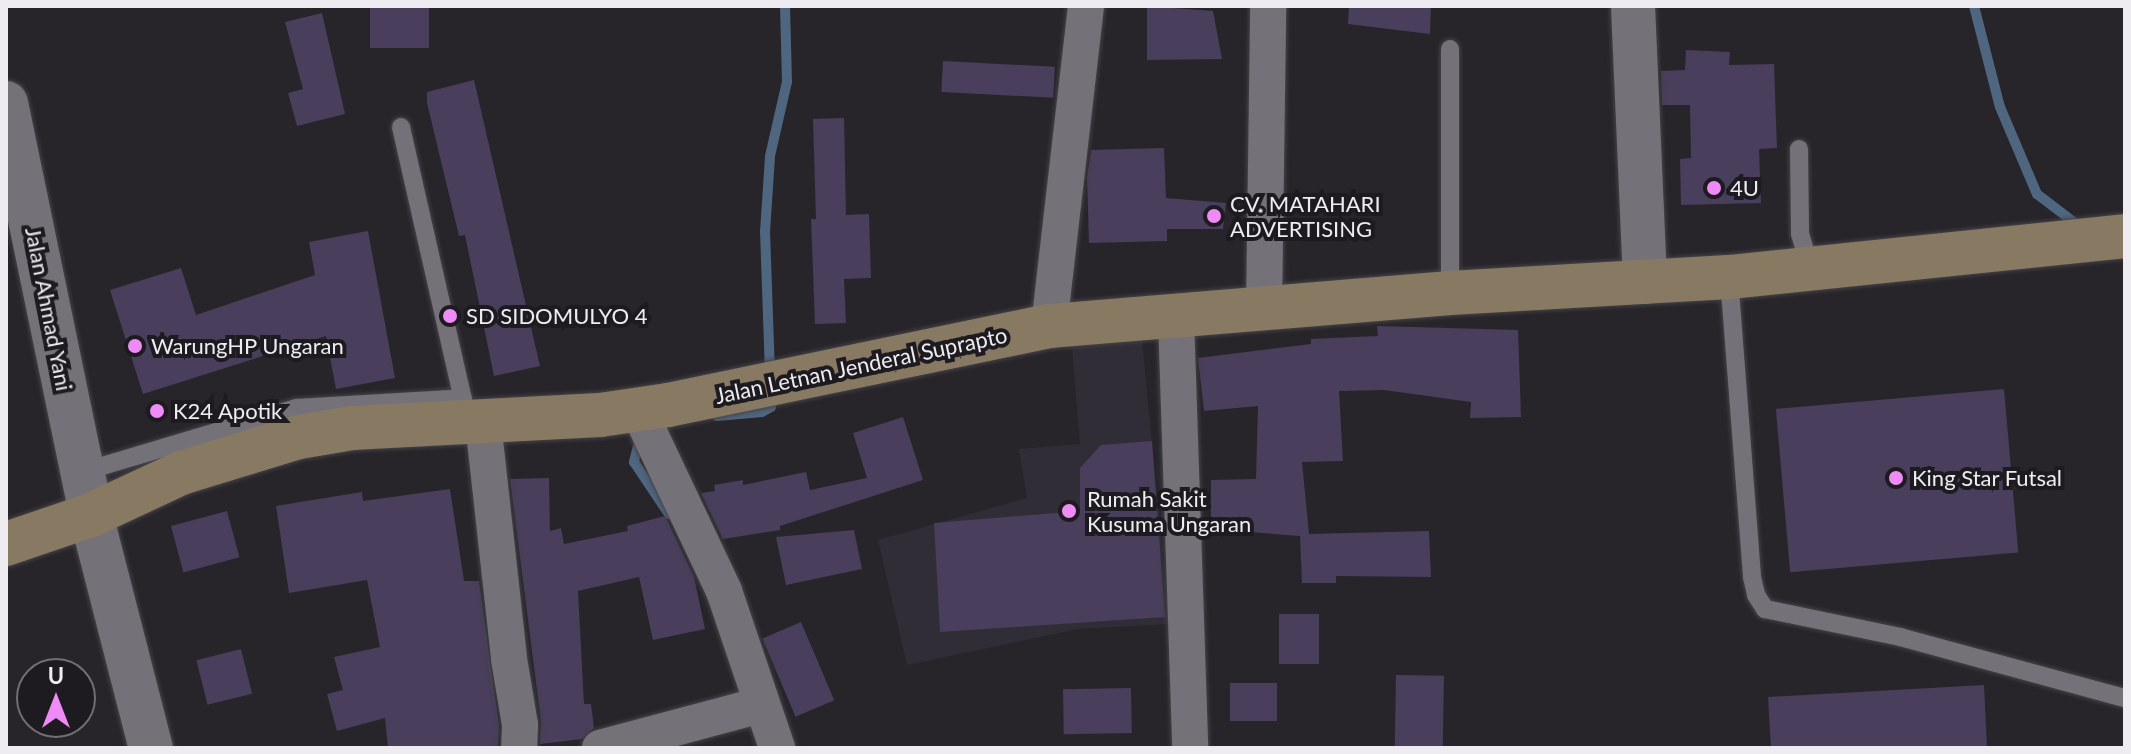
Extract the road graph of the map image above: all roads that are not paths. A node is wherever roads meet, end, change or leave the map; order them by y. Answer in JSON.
{"nodes":[{"id":1,"x":1086,"y":6,"type":"edge"},
{"id":2,"x":1268,"y":6,"type":"edge"},
{"id":3,"x":1633,"y":6,"type":"edge"},
{"id":4,"x":1450,"y":49,"type":"dead end"},
{"id":5,"x":6,"y":103,"type":"edge"},
{"id":6,"x":401,"y":127,"type":"dead end"},
{"id":7,"x":1799,"y":149,"type":"dead end"},
{"id":8,"x":2125,"y":236,"type":"edge"},
{"id":9,"x":1811,"y":269,"type":"junction"},
{"id":10,"x":1729,"y":277,"type":"junction"},
{"id":11,"x":1645,"y":282,"type":"junction"},
{"id":12,"x":1450,"y":293,"type":"junction"},
{"id":13,"x":1264,"y":309,"type":"junction"},
{"id":14,"x":1176,"y":318,"type":"junction"},
{"id":15,"x":1049,"y":326,"type":"junction"},
{"id":16,"x":471,"y":414,"type":"junction"},
{"id":17,"x":644,"y":420,"type":"junction"},
{"id":18,"x":82,"y":472,"type":"junction"},
{"id":19,"x":91,"y":515,"type":"junction"},
{"id":20,"x":6,"y":544,"type":"edge"},
{"id":21,"x":2125,"y":698,"type":"edge"},
{"id":22,"x":751,"y":708,"type":"junction"},
{"id":23,"x":151,"y":748,"type":"edge"},
{"id":24,"x":519,"y":748,"type":"edge"},
{"id":25,"x":600,"y":748,"type":"edge"},
{"id":26,"x":777,"y":748,"type":"edge"},
{"id":27,"x":1190,"y":748,"type":"edge"}],
"edges":[{"from":1,"to":15,"type":"street"},
{"from":2,"to":13,"type":"street"},
{"from":3,"to":11,"type":"street"},
{"from":4,"to":12,"type":"lane"},
{"from":5,"to":18,"type":"street","name":"Jalan Ahmad Yani"},
{"from":6,"to":16,"type":"lane"},
{"from":7,"to":9,"type":"lane"},
{"from":8,"to":9,"type":"main road","name":"Jalan Letnan Jenderal Suprapto"},
{"from":9,"to":10,"type":"main road","name":"Jalan Letnan Jenderal Suprapto"},
{"from":10,"to":11,"type":"main road","name":"Jalan Letnan Jenderal Suprapto"},
{"from":10,"to":21,"type":"lane"},
{"from":11,"to":12,"type":"main road","name":"Jalan Letnan Jenderal Suprapto"},
{"from":12,"to":13,"type":"main road","name":"Jalan Letnan Jenderal Suprapto"},
{"from":13,"to":14,"type":"main road","name":"Jalan Letnan Jenderal Suprapto"},
{"from":14,"to":15,"type":"main road","name":"Jalan Letnan Jenderal Suprapto"},
{"from":14,"to":27,"type":"street"},
{"from":15,"to":17,"type":"main road","name":"Jalan Letnan Jenderal Suprapto"},
{"from":16,"to":17,"type":"main road","name":"Jalan Letnan Jenderal Suprapto"},
{"from":16,"to":18,"type":"lane"},
{"from":16,"to":19,"type":"main road","name":"Jalan Letnan Jenderal Suprapto"},
{"from":16,"to":24,"type":"street"},
{"from":17,"to":22,"type":"street"},
{"from":18,"to":19,"type":"street","name":"Jalan Ahmad Yani"},
{"from":19,"to":20,"type":"main road","name":"Jalan Letnan Jenderal Suprapto"},
{"from":19,"to":23,"type":"street","name":"Jalan Ahmad Yani"},
{"from":22,"to":25,"type":"street"},
{"from":22,"to":26,"type":"street"}]}
